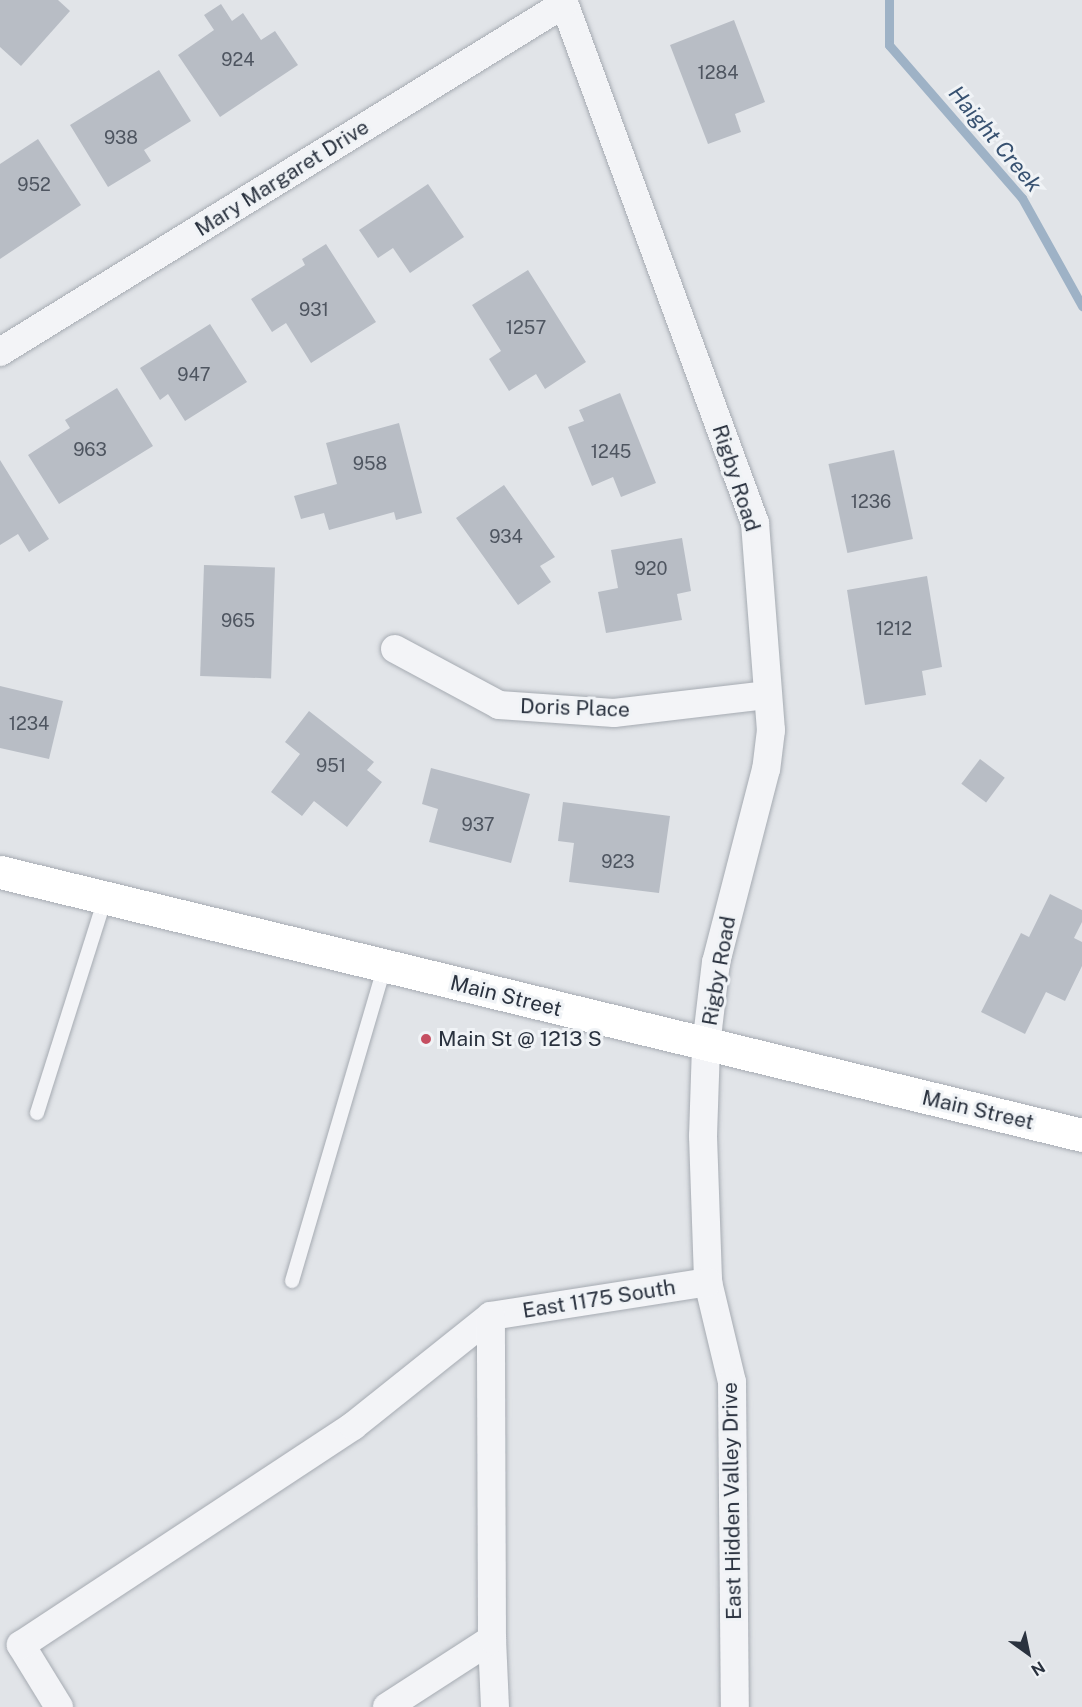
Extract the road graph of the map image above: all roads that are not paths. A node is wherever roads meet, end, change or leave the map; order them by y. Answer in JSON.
{"nodes":[{"id":1,"x":563,"y":2,"type":"edge"},
{"id":2,"x":0,"y":352,"type":"edge"},
{"id":3,"x":395,"y":649,"type":"dead end"},
{"id":4,"x":768,"y":695,"type":"junction"},
{"id":5,"x":0,"y":872,"type":"edge"},
{"id":6,"x":105,"y":899,"type":"junction"},
{"id":7,"x":385,"y":966,"type":"junction"},
{"id":8,"x":706,"y":1046,"type":"junction"},
{"id":9,"x":37,"y":1113,"type":"dead end"},
{"id":10,"x":1082,"y":1135,"type":"edge"},
{"id":11,"x":292,"y":1281,"type":"dead end"},
{"id":12,"x":708,"y":1282,"type":"junction"},
{"id":13,"x":491,"y":1316,"type":"junction"},
{"id":14,"x":492,"y":1639,"type":"junction"},
{"id":15,"x":59,"y":1707,"type":"edge"},
{"id":16,"x":387,"y":1707,"type":"edge"},
{"id":17,"x":495,"y":1707,"type":"edge"},
{"id":18,"x":735,"y":1707,"type":"edge"}],
"edges":[{"from":1,"to":2,"type":"street","name":"Mary Margaret Drive"},
{"from":1,"to":4,"type":"street","name":"Rigby Road"},
{"from":3,"to":4,"type":"street","name":"Doris Place"},
{"from":4,"to":8,"type":"street","name":"Rigby Road"},
{"from":5,"to":6,"type":"main road","name":"Main Street"},
{"from":6,"to":7,"type":"main road","name":"Main Street"},
{"from":6,"to":9,"type":"lane"},
{"from":7,"to":8,"type":"main road","name":"Main Street"},
{"from":7,"to":11,"type":"lane"},
{"from":8,"to":10,"type":"main road","name":"Main Street"},
{"from":8,"to":12,"type":"street","name":"East Hidden Valley Drive"},
{"from":12,"to":13,"type":"street","name":"East 1175 South"},
{"from":12,"to":18,"type":"street","name":"East Hidden Valley Drive"},
{"from":13,"to":14,"type":"street"},
{"from":13,"to":15,"type":"street"},
{"from":14,"to":16,"type":"street"},
{"from":14,"to":17,"type":"street"}]}
